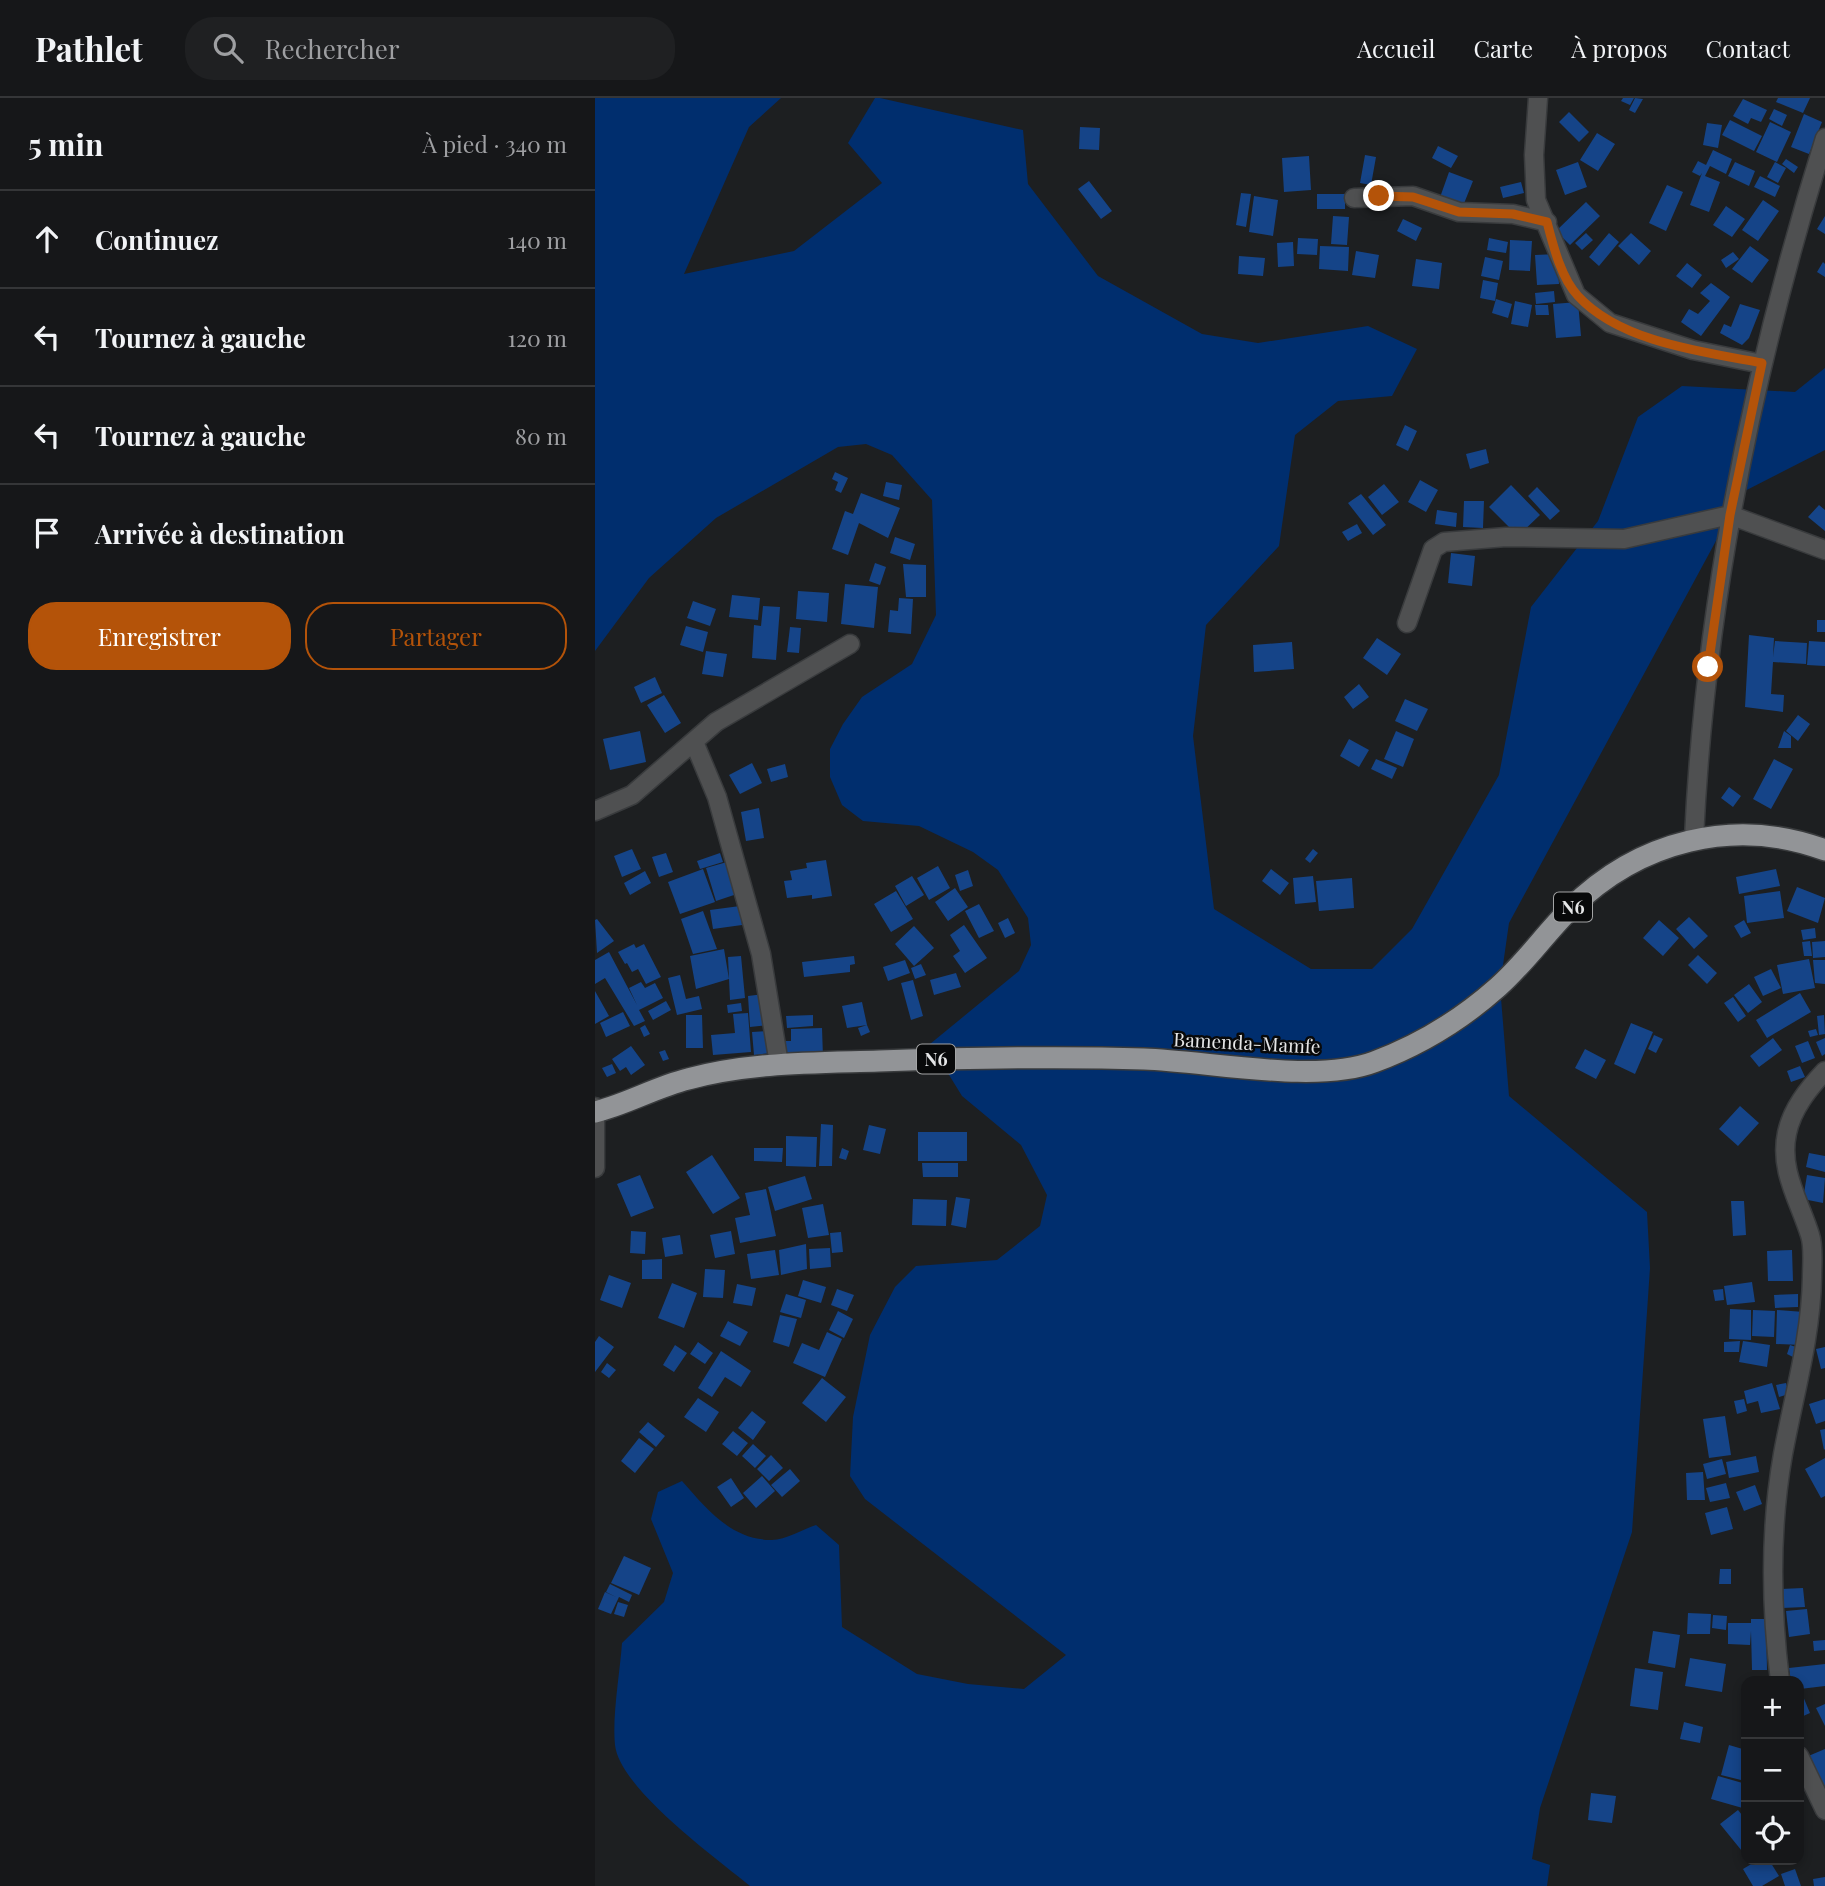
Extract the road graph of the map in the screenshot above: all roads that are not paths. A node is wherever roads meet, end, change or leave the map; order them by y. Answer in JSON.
{"nodes":[{"id":1,"x":1538,"y":98,"type":"edge"},
{"id":2,"x":1825,"y":138,"type":"edge"},
{"id":3,"x":1354,"y":198,"type":"dead end"},
{"id":4,"x":1547,"y":222,"type":"junction"},
{"id":5,"x":1762,"y":363,"type":"junction"},
{"id":6,"x":1730,"y":515,"type":"junction"},
{"id":7,"x":1825,"y":550,"type":"edge"},
{"id":8,"x":1407,"y":623,"type":"dead end"},
{"id":9,"x":850,"y":644,"type":"dead end"},
{"id":10,"x":694,"y":742,"type":"junction"},
{"id":11,"x":595,"y":811,"type":"edge"},
{"id":12,"x":1694,"y":838,"type":"junction"},
{"id":13,"x":1825,"y":850,"type":"edge"},
{"id":14,"x":779,"y":1064,"type":"junction"},
{"id":15,"x":1825,"y":1071,"type":"edge"},
{"id":16,"x":595,"y":1111,"type":"edge"},
{"id":17,"x":595,"y":1168,"type":"edge"},
{"id":18,"x":1779,"y":1676,"type":"edge"},
{"id":19,"x":1804,"y":1766,"type":"edge"},
{"id":20,"x":1825,"y":1810,"type":"edge"}],
"edges":[{"from":1,"to":4,"type":"street"},
{"from":2,"to":5,"type":"street"},
{"from":3,"to":4,"type":"street"},
{"from":4,"to":5,"type":"street"},
{"from":5,"to":6,"type":"street"},
{"from":6,"to":7,"type":"street"},
{"from":6,"to":8,"type":"street"},
{"from":6,"to":12,"type":"street"},
{"from":9,"to":10,"type":"street"},
{"from":10,"to":11,"type":"street"},
{"from":10,"to":14,"type":"street"},
{"from":12,"to":13,"type":"highway","name":"Bamenda-Mamfe","number":"N6"},
{"from":12,"to":14,"type":"highway","name":"Bamenda-Mamfe","number":"N6"},
{"from":14,"to":16,"type":"highway","name":"Bamenda-Mamfe","number":"N6"},
{"from":15,"to":18,"type":"street"},
{"from":16,"to":17,"type":"street"},
{"from":19,"to":20,"type":"street"}]}
